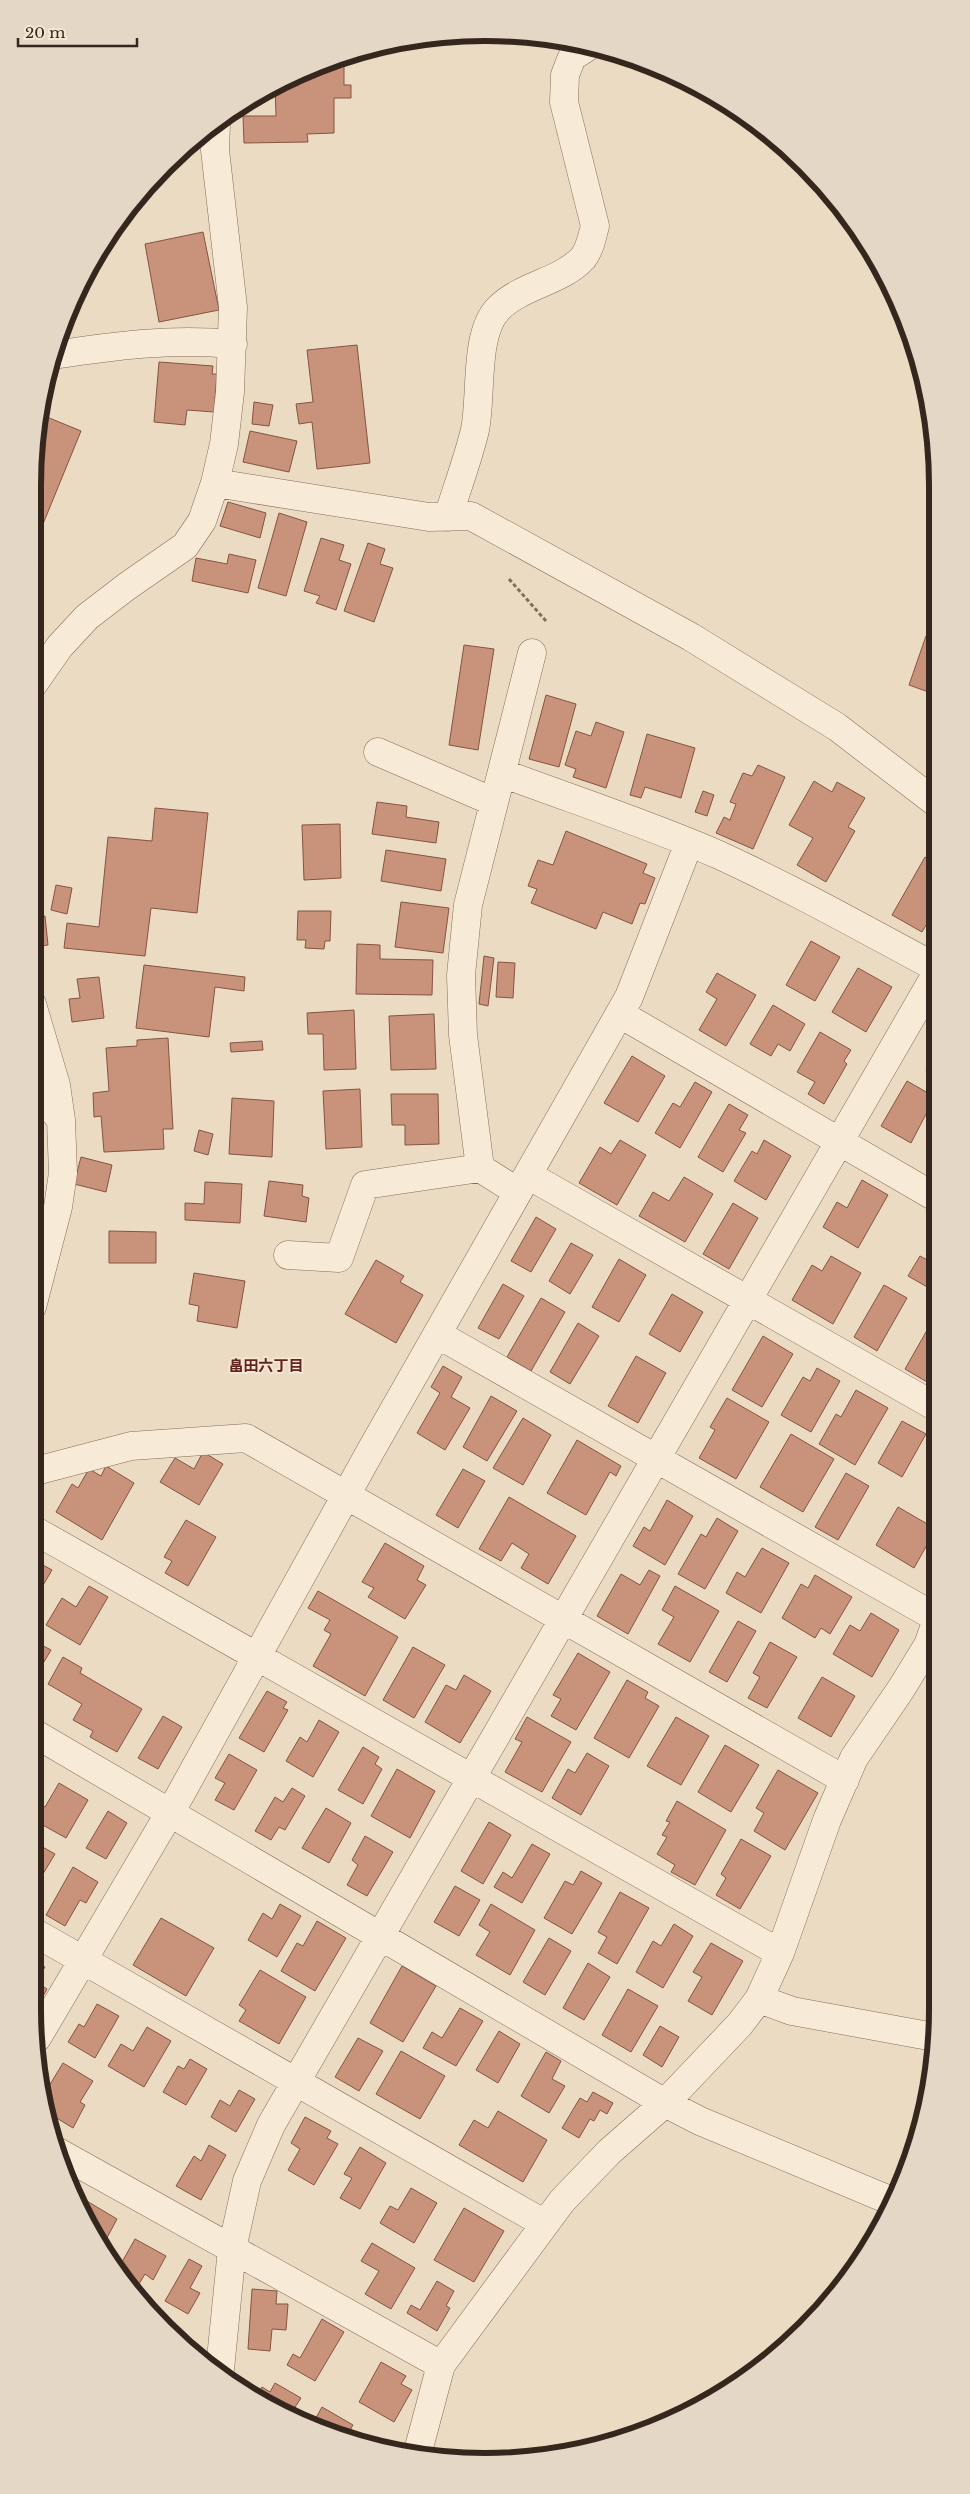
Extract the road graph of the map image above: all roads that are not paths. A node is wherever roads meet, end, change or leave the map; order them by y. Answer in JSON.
{"nodes":[{"id":1,"x":580,"y":52,"type":"edge"},
{"id":2,"x":216,"y":133,"type":"edge"},
{"id":3,"x":233,"y":344,"type":"junction"},
{"id":4,"x":61,"y":354,"type":"edge"},
{"id":5,"x":215,"y":483,"type":"junction"},
{"id":6,"x":448,"y":517,"type":"junction"},
{"id":7,"x":532,"y":653,"type":"dead end"},
{"id":8,"x":41,"y":672,"type":"edge"},
{"id":9,"x":378,"y":752,"type":"dead end"},
{"id":10,"x":502,"y":773,"type":"junction"},
{"id":11,"x":929,"y":798,"type":"edge"},
{"id":12,"x":494,"y":802,"type":"junction"},
{"id":13,"x":689,"y":843,"type":"junction"},
{"id":14,"x":929,"y":964,"type":"edge"},
{"id":15,"x":929,"y":986,"type":"edge"},
{"id":16,"x":620,"y":1014,"type":"junction"},
{"id":17,"x":41,"y":1034,"type":"edge"},
{"id":18,"x":41,"y":1096,"type":"edge"},
{"id":19,"x":61,"y":1120,"type":"junction"},
{"id":20,"x":839,"y":1141,"type":"junction"},
{"id":21,"x":480,"y":1168,"type":"junction"},
{"id":22,"x":523,"y":1183,"type":"junction"},
{"id":23,"x":929,"y":1193,"type":"edge"},
{"id":24,"x":288,"y":1255,"type":"dead end"},
{"id":25,"x":41,"y":1272,"type":"edge"},
{"id":26,"x":748,"y":1300,"type":"junction"},
{"id":27,"x":437,"y":1334,"type":"junction"},
{"id":28,"x":929,"y":1403,"type":"edge"},
{"id":29,"x":656,"y":1459,"type":"junction"},
{"id":30,"x":41,"y":1470,"type":"edge"},
{"id":31,"x":346,"y":1496,"type":"junction"},
{"id":32,"x":41,"y":1534,"type":"edge"},
{"id":33,"x":929,"y":1615,"type":"edge"},
{"id":34,"x":563,"y":1619,"type":"junction"},
{"id":35,"x":929,"y":1642,"type":"edge"},
{"id":36,"x":257,"y":1656,"type":"junction"},
{"id":37,"x":41,"y":1737,"type":"edge"},
{"id":38,"x":471,"y":1778,"type":"junction"},
{"id":39,"x":845,"y":1780,"type":"junction"},
{"id":40,"x":170,"y":1812,"type":"junction"},
{"id":41,"x":41,"y":1936,"type":"edge"},
{"id":42,"x":380,"y":1936,"type":"junction"},
{"id":43,"x":780,"y":1953,"type":"junction"},
{"id":44,"x":83,"y":1960,"type":"junction"},
{"id":45,"x":759,"y":1999,"type":"junction"},
{"id":46,"x":42,"y":2030,"type":"edge"},
{"id":47,"x":928,"y":2036,"type":"edge"},
{"id":48,"x":296,"y":2082,"type":"junction"},
{"id":49,"x":665,"y":2103,"type":"junction"},
{"id":50,"x":67,"y":2157,"type":"edge"},
{"id":51,"x":886,"y":2199,"type":"edge"},
{"id":52,"x":545,"y":2224,"type":"junction"},
{"id":53,"x":232,"y":2249,"type":"junction"},
{"id":54,"x":220,"y":2365,"type":"edge"},
{"id":55,"x":441,"y":2365,"type":"junction"},
{"id":56,"x":419,"y":2448,"type":"edge"}],
"edges":[{"from":1,"to":6,"type":"street"},
{"from":2,"to":3,"type":"street"},
{"from":3,"to":4,"type":"street"},
{"from":3,"to":5,"type":"street"},
{"from":5,"to":6,"type":"street"},
{"from":5,"to":8,"type":"street"},
{"from":6,"to":11,"type":"street"},
{"from":7,"to":10,"type":"street"},
{"from":9,"to":12,"type":"street"},
{"from":10,"to":12,"type":"street"},
{"from":10,"to":13,"type":"street"},
{"from":12,"to":21,"type":"street"},
{"from":13,"to":14,"type":"street"},
{"from":13,"to":16,"type":"street"},
{"from":15,"to":20,"type":"street"},
{"from":16,"to":20,"type":"street"},
{"from":16,"to":22,"type":"street"},
{"from":17,"to":19,"type":"street"},
{"from":18,"to":19,"type":"street"},
{"from":19,"to":25,"type":"street"},
{"from":20,"to":23,"type":"street"},
{"from":20,"to":26,"type":"street"},
{"from":21,"to":22,"type":"street"},
{"from":21,"to":24,"type":"street"},
{"from":22,"to":26,"type":"street"},
{"from":22,"to":27,"type":"street"},
{"from":26,"to":28,"type":"street"},
{"from":26,"to":29,"type":"street"},
{"from":27,"to":29,"type":"street"},
{"from":27,"to":31,"type":"street"},
{"from":29,"to":33,"type":"street"},
{"from":29,"to":34,"type":"street"},
{"from":30,"to":31,"type":"street"},
{"from":31,"to":34,"type":"street"},
{"from":31,"to":36,"type":"street"},
{"from":32,"to":36,"type":"street"},
{"from":34,"to":38,"type":"street"},
{"from":34,"to":39,"type":"street"},
{"from":35,"to":39,"type":"street"},
{"from":36,"to":38,"type":"street"},
{"from":36,"to":40,"type":"street"},
{"from":37,"to":40,"type":"street"},
{"from":38,"to":42,"type":"street"},
{"from":38,"to":43,"type":"street"},
{"from":39,"to":43,"type":"street"},
{"from":40,"to":42,"type":"street"},
{"from":40,"to":44,"type":"street"},
{"from":41,"to":44,"type":"street"},
{"from":42,"to":48,"type":"street"},
{"from":42,"to":49,"type":"street"},
{"from":43,"to":45,"type":"street"},
{"from":44,"to":46,"type":"street"},
{"from":44,"to":48,"type":"street"},
{"from":45,"to":47,"type":"street"},
{"from":45,"to":49,"type":"street"},
{"from":48,"to":52,"type":"street"},
{"from":48,"to":53,"type":"street"},
{"from":49,"to":51,"type":"street"},
{"from":49,"to":52,"type":"street"},
{"from":50,"to":53,"type":"street"},
{"from":52,"to":55,"type":"street"},
{"from":53,"to":54,"type":"street"},
{"from":53,"to":55,"type":"street"},
{"from":55,"to":56,"type":"street"}]}
